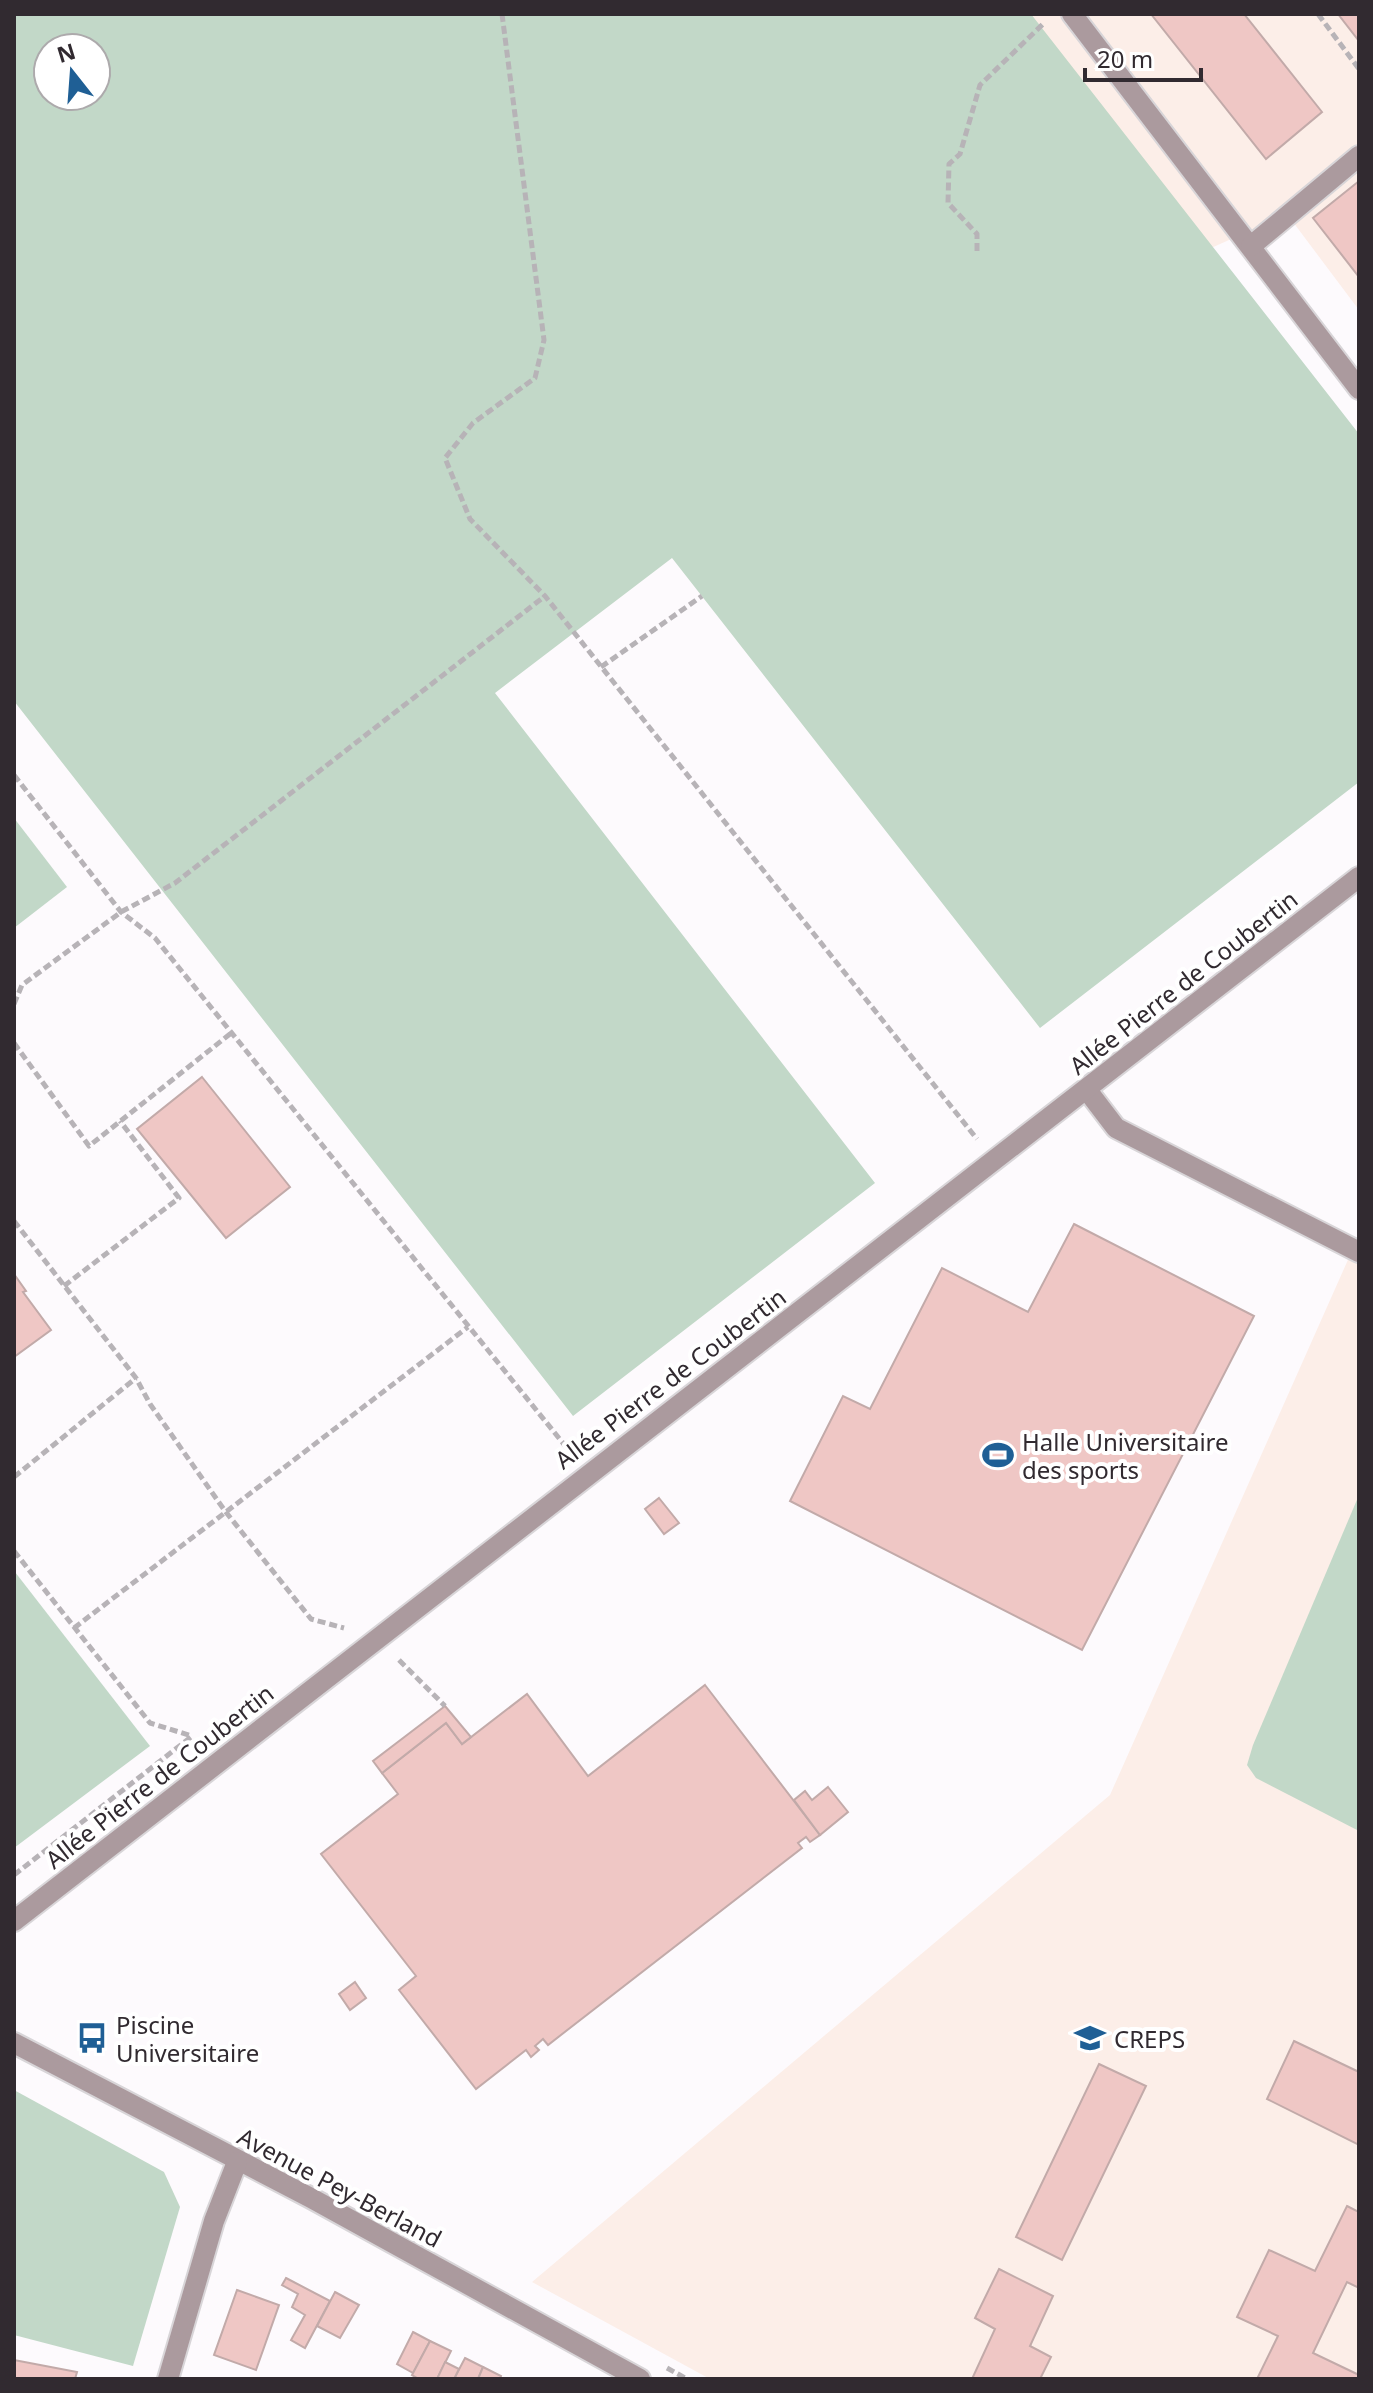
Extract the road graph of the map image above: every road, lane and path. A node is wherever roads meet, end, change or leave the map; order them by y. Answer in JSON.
{"nodes":[{"id":1,"x":502,"y":14,"type":"edge"},
{"id":2,"x":1053,"y":14,"type":"edge"},
{"id":3,"x":1072,"y":14,"type":"edge"},
{"id":4,"x":1318,"y":14,"type":"edge"},
{"id":5,"x":1359,"y":69,"type":"edge"},
{"id":6,"x":1359,"y":156,"type":"edge"},
{"id":7,"x":1251,"y":246,"type":"junction"},
{"id":8,"x":977,"y":251,"type":"dead end"},
{"id":9,"x":1359,"y":389,"type":"edge"},
{"id":10,"x":545,"y":596,"type":"junction"},
{"id":11,"x":702,"y":596,"type":"dead end"},
{"id":12,"x":601,"y":667,"type":"junction"},
{"id":13,"x":14,"y":775,"type":"edge"},
{"id":14,"x":1359,"y":877,"type":"edge"},
{"id":15,"x":121,"y":912,"type":"junction"},
{"id":16,"x":14,"y":1004,"type":"edge"},
{"id":17,"x":230,"y":1034,"type":"junction"},
{"id":18,"x":14,"y":1043,"type":"edge"},
{"id":19,"x":1087,"y":1090,"type":"junction"},
{"id":20,"x":120,"y":1121,"type":"junction"},
{"id":21,"x":996,"y":1161,"type":"junction"},
{"id":22,"x":14,"y":1221,"type":"edge"},
{"id":23,"x":1359,"y":1252,"type":"edge"},
{"id":24,"x":64,"y":1286,"type":"junction"},
{"id":25,"x":468,"y":1327,"type":"junction"},
{"id":26,"x":136,"y":1378,"type":"junction"},
{"id":27,"x":588,"y":1474,"type":"junction"},
{"id":28,"x":14,"y":1477,"type":"edge"},
{"id":29,"x":225,"y":1511,"type":"junction"},
{"id":30,"x":14,"y":1551,"type":"edge"},
{"id":31,"x":74,"y":1628,"type":"junction"},
{"id":32,"x":379,"y":1638,"type":"junction"},
{"id":33,"x":445,"y":1706,"type":"dead end"},
{"id":34,"x":14,"y":1875,"type":"edge"},
{"id":35,"x":14,"y":1921,"type":"edge"},
{"id":36,"x":14,"y":2043,"type":"edge"},
{"id":37,"x":237,"y":2162,"type":"junction"},
{"id":38,"x":168,"y":2379,"type":"edge"},
{"id":39,"x":640,"y":2379,"type":"edge"}],
"edges":[{"from":1,"to":10,"type":"path"},
{"from":2,"to":8,"type":"path"},
{"from":3,"to":7,"type":"street"},
{"from":4,"to":5,"type":"path"},
{"from":6,"to":7,"type":"street"},
{"from":7,"to":9,"type":"street"},
{"from":10,"to":12,"type":"path"},
{"from":10,"to":15,"type":"path"},
{"from":11,"to":12,"type":"path"},
{"from":12,"to":21,"type":"path"},
{"from":13,"to":15,"type":"path"},
{"from":14,"to":19,"type":"street","name":"Allée Pierre de Coubertin"},
{"from":15,"to":16,"type":"path"},
{"from":15,"to":17,"type":"path"},
{"from":17,"to":20,"type":"path"},
{"from":17,"to":25,"type":"path"},
{"from":18,"to":20,"type":"path"},
{"from":19,"to":21,"type":"street","name":"Allée Pierre de Coubertin"},
{"from":19,"to":23,"type":"street"},
{"from":20,"to":24,"type":"path"},
{"from":21,"to":27,"type":"street","name":"Allée Pierre de Coubertin"},
{"from":22,"to":24,"type":"path"},
{"from":24,"to":26,"type":"path"},
{"from":25,"to":27,"type":"path"},
{"from":25,"to":29,"type":"path"},
{"from":26,"to":28,"type":"path"},
{"from":26,"to":29,"type":"path"},
{"from":27,"to":32,"type":"street","name":"Allée Pierre de Coubertin"},
{"from":29,"to":31,"type":"path"},
{"from":29,"to":32,"type":"path"},
{"from":30,"to":31,"type":"path"},
{"from":31,"to":34,"type":"path"},
{"from":32,"to":33,"type":"path"},
{"from":32,"to":35,"type":"street","name":"Allée Pierre de Coubertin"},
{"from":36,"to":37,"type":"street","name":"Avenue Pey-Berland"},
{"from":37,"to":38,"type":"street"},
{"from":37,"to":39,"type":"street","name":"Avenue Pey-Berland"}]}
